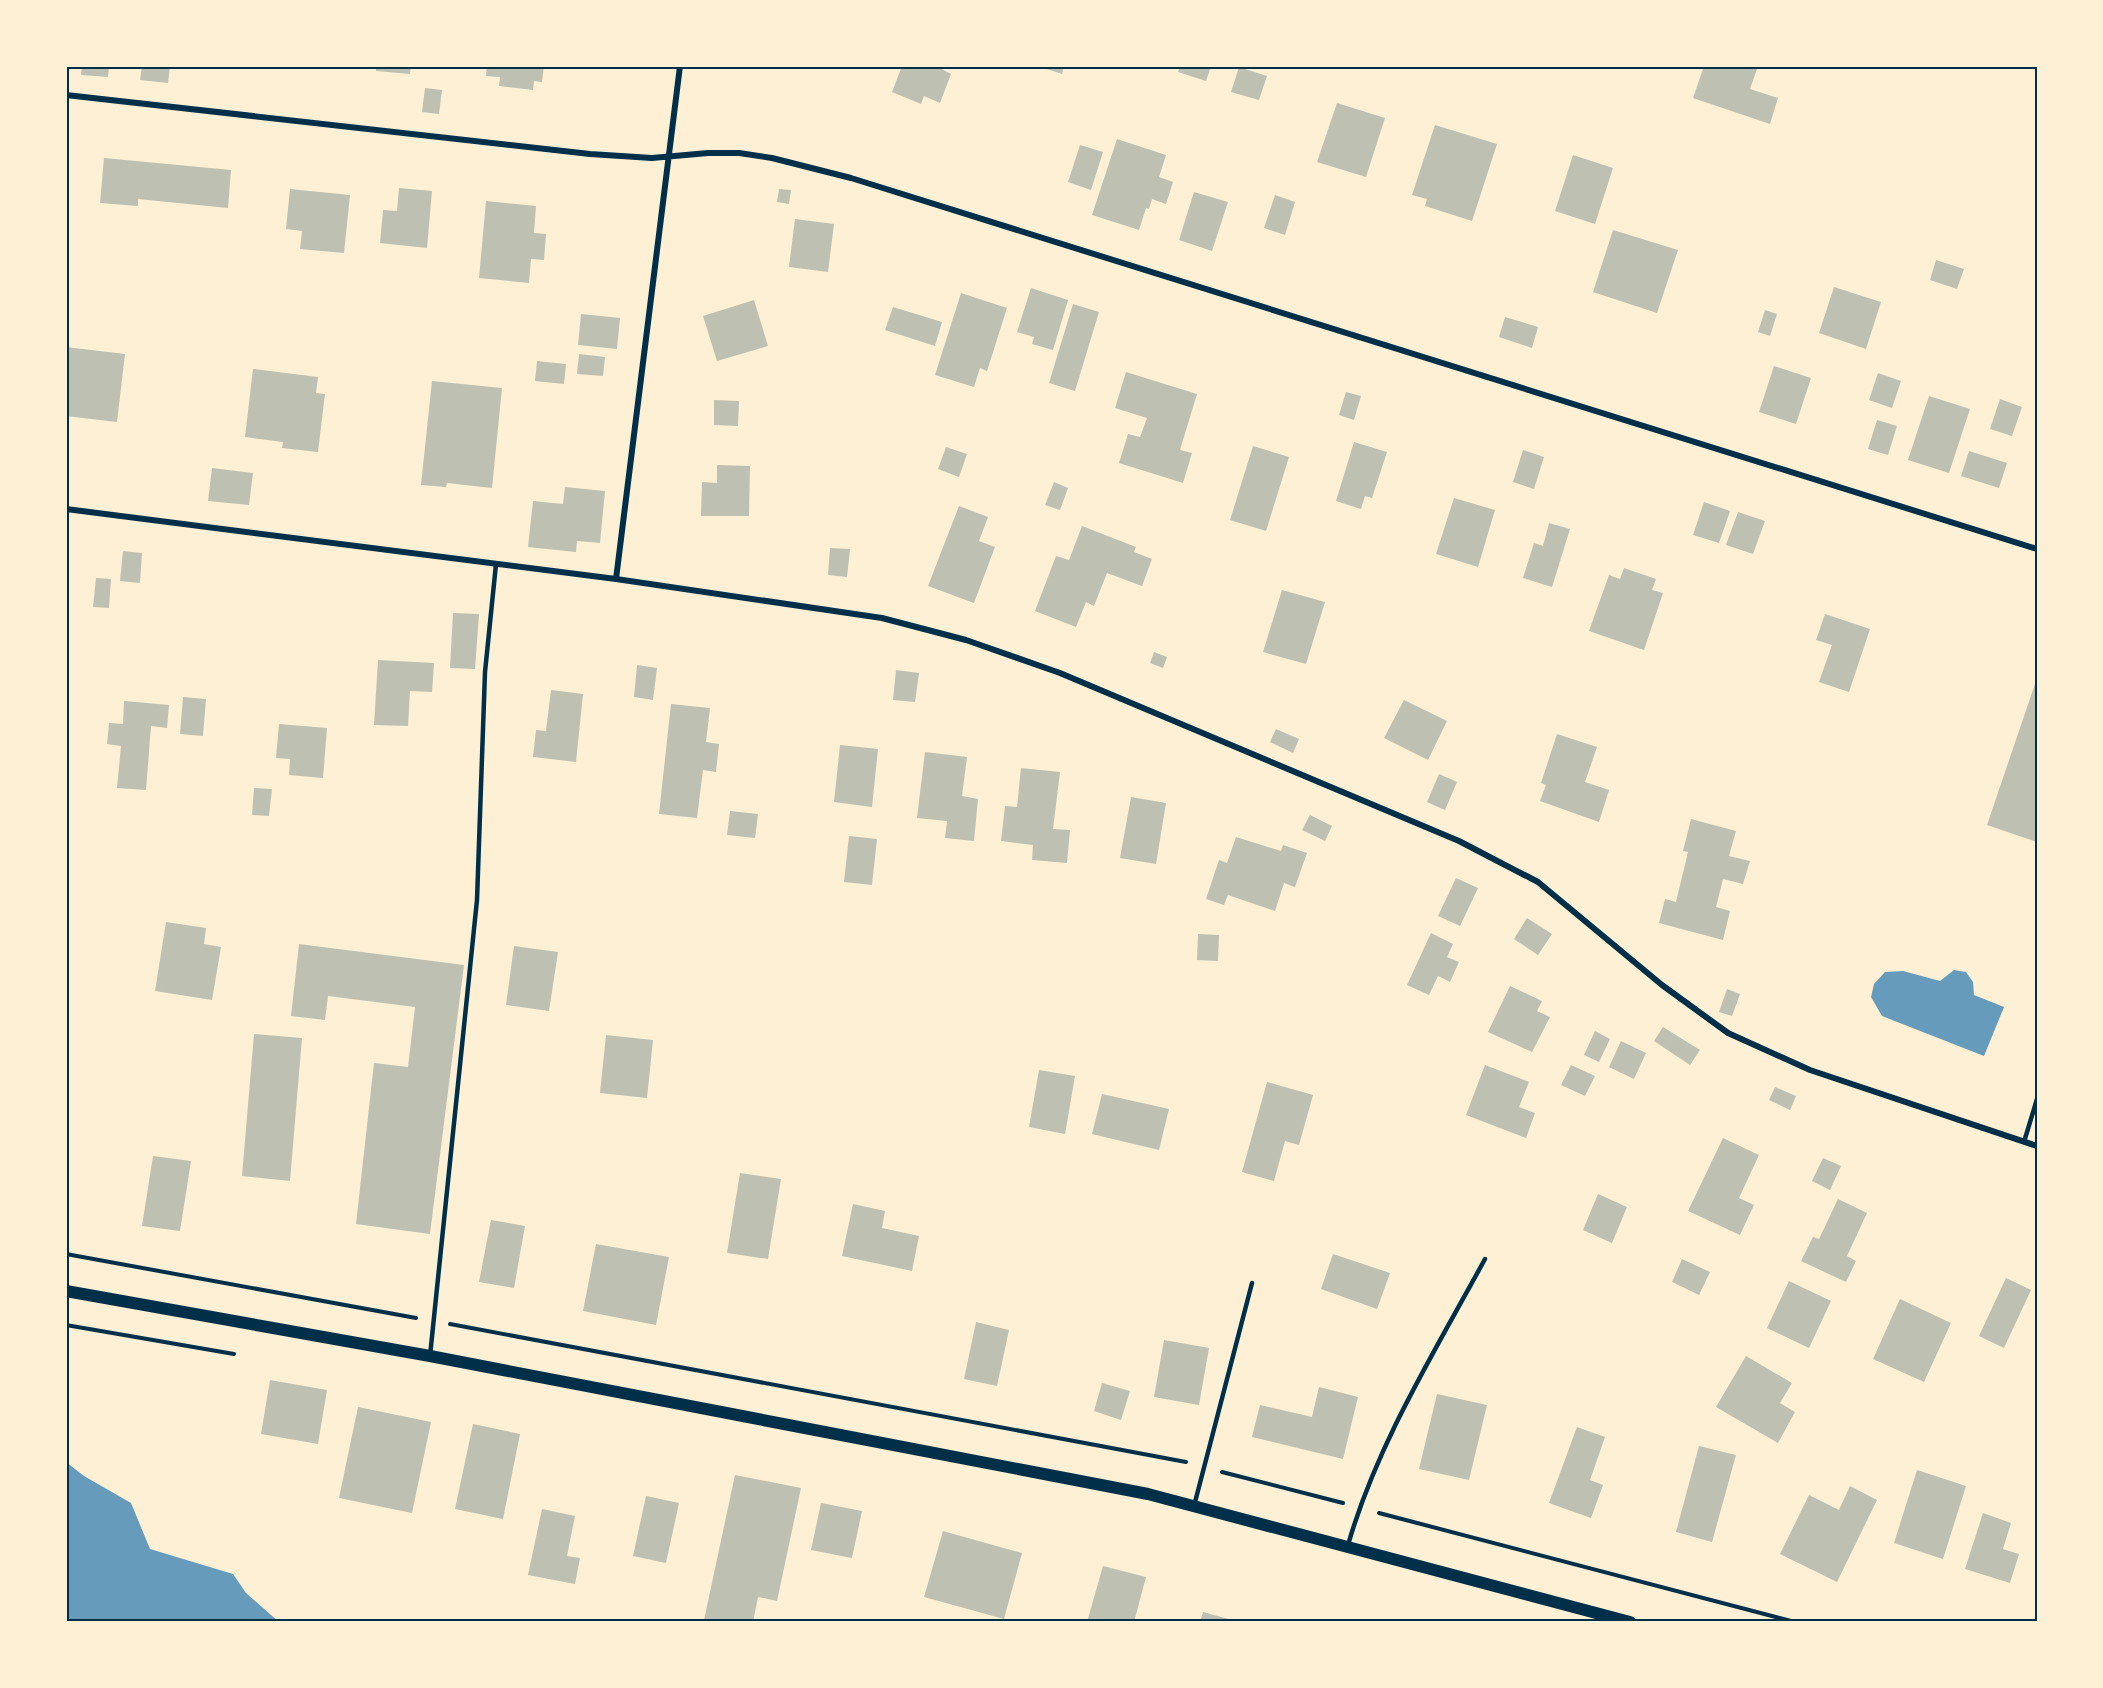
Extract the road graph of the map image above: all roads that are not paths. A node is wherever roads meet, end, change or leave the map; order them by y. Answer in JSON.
{"nodes":[{"id":1,"x":680,"y":66,"type":"edge"},
{"id":2,"x":66,"y":95,"type":"edge"},
{"id":3,"x":669,"y":156,"type":"junction"},
{"id":4,"x":66,"y":509,"type":"edge"},
{"id":5,"x":2037,"y":549,"type":"edge"},
{"id":6,"x":496,"y":564,"type":"junction"},
{"id":7,"x":616,"y":579,"type":"junction"},
{"id":8,"x":2037,"y":1099,"type":"edge"},
{"id":9,"x":2024,"y":1142,"type":"junction"},
{"id":10,"x":2037,"y":1146,"type":"edge"},
{"id":11,"x":1485,"y":1259,"type":"dead end"},
{"id":12,"x":1252,"y":1283,"type":"dead end"},
{"id":13,"x":66,"y":1291,"type":"edge"},
{"id":14,"x":430,"y":1356,"type":"junction"},
{"id":15,"x":1194,"y":1506,"type":"junction"},
{"id":16,"x":1348,"y":1545,"type":"junction"},
{"id":17,"x":1630,"y":1622,"type":"edge"}],
"edges":[{"from":1,"to":3,"type":"street"},
{"from":2,"to":3,"type":"street"},
{"from":3,"to":5,"type":"street"},
{"from":3,"to":7,"type":"street"},
{"from":4,"to":6,"type":"street"},
{"from":6,"to":7,"type":"street"},
{"from":6,"to":14,"type":"lane"},
{"from":7,"to":9,"type":"street"},
{"from":8,"to":9,"type":"lane"},
{"from":9,"to":10,"type":"street"},
{"from":11,"to":16,"type":"lane"},
{"from":12,"to":15,"type":"lane"},
{"from":13,"to":14,"type":"main road"},
{"from":14,"to":15,"type":"main road"},
{"from":15,"to":16,"type":"main road"},
{"from":16,"to":17,"type":"main road"}]}
